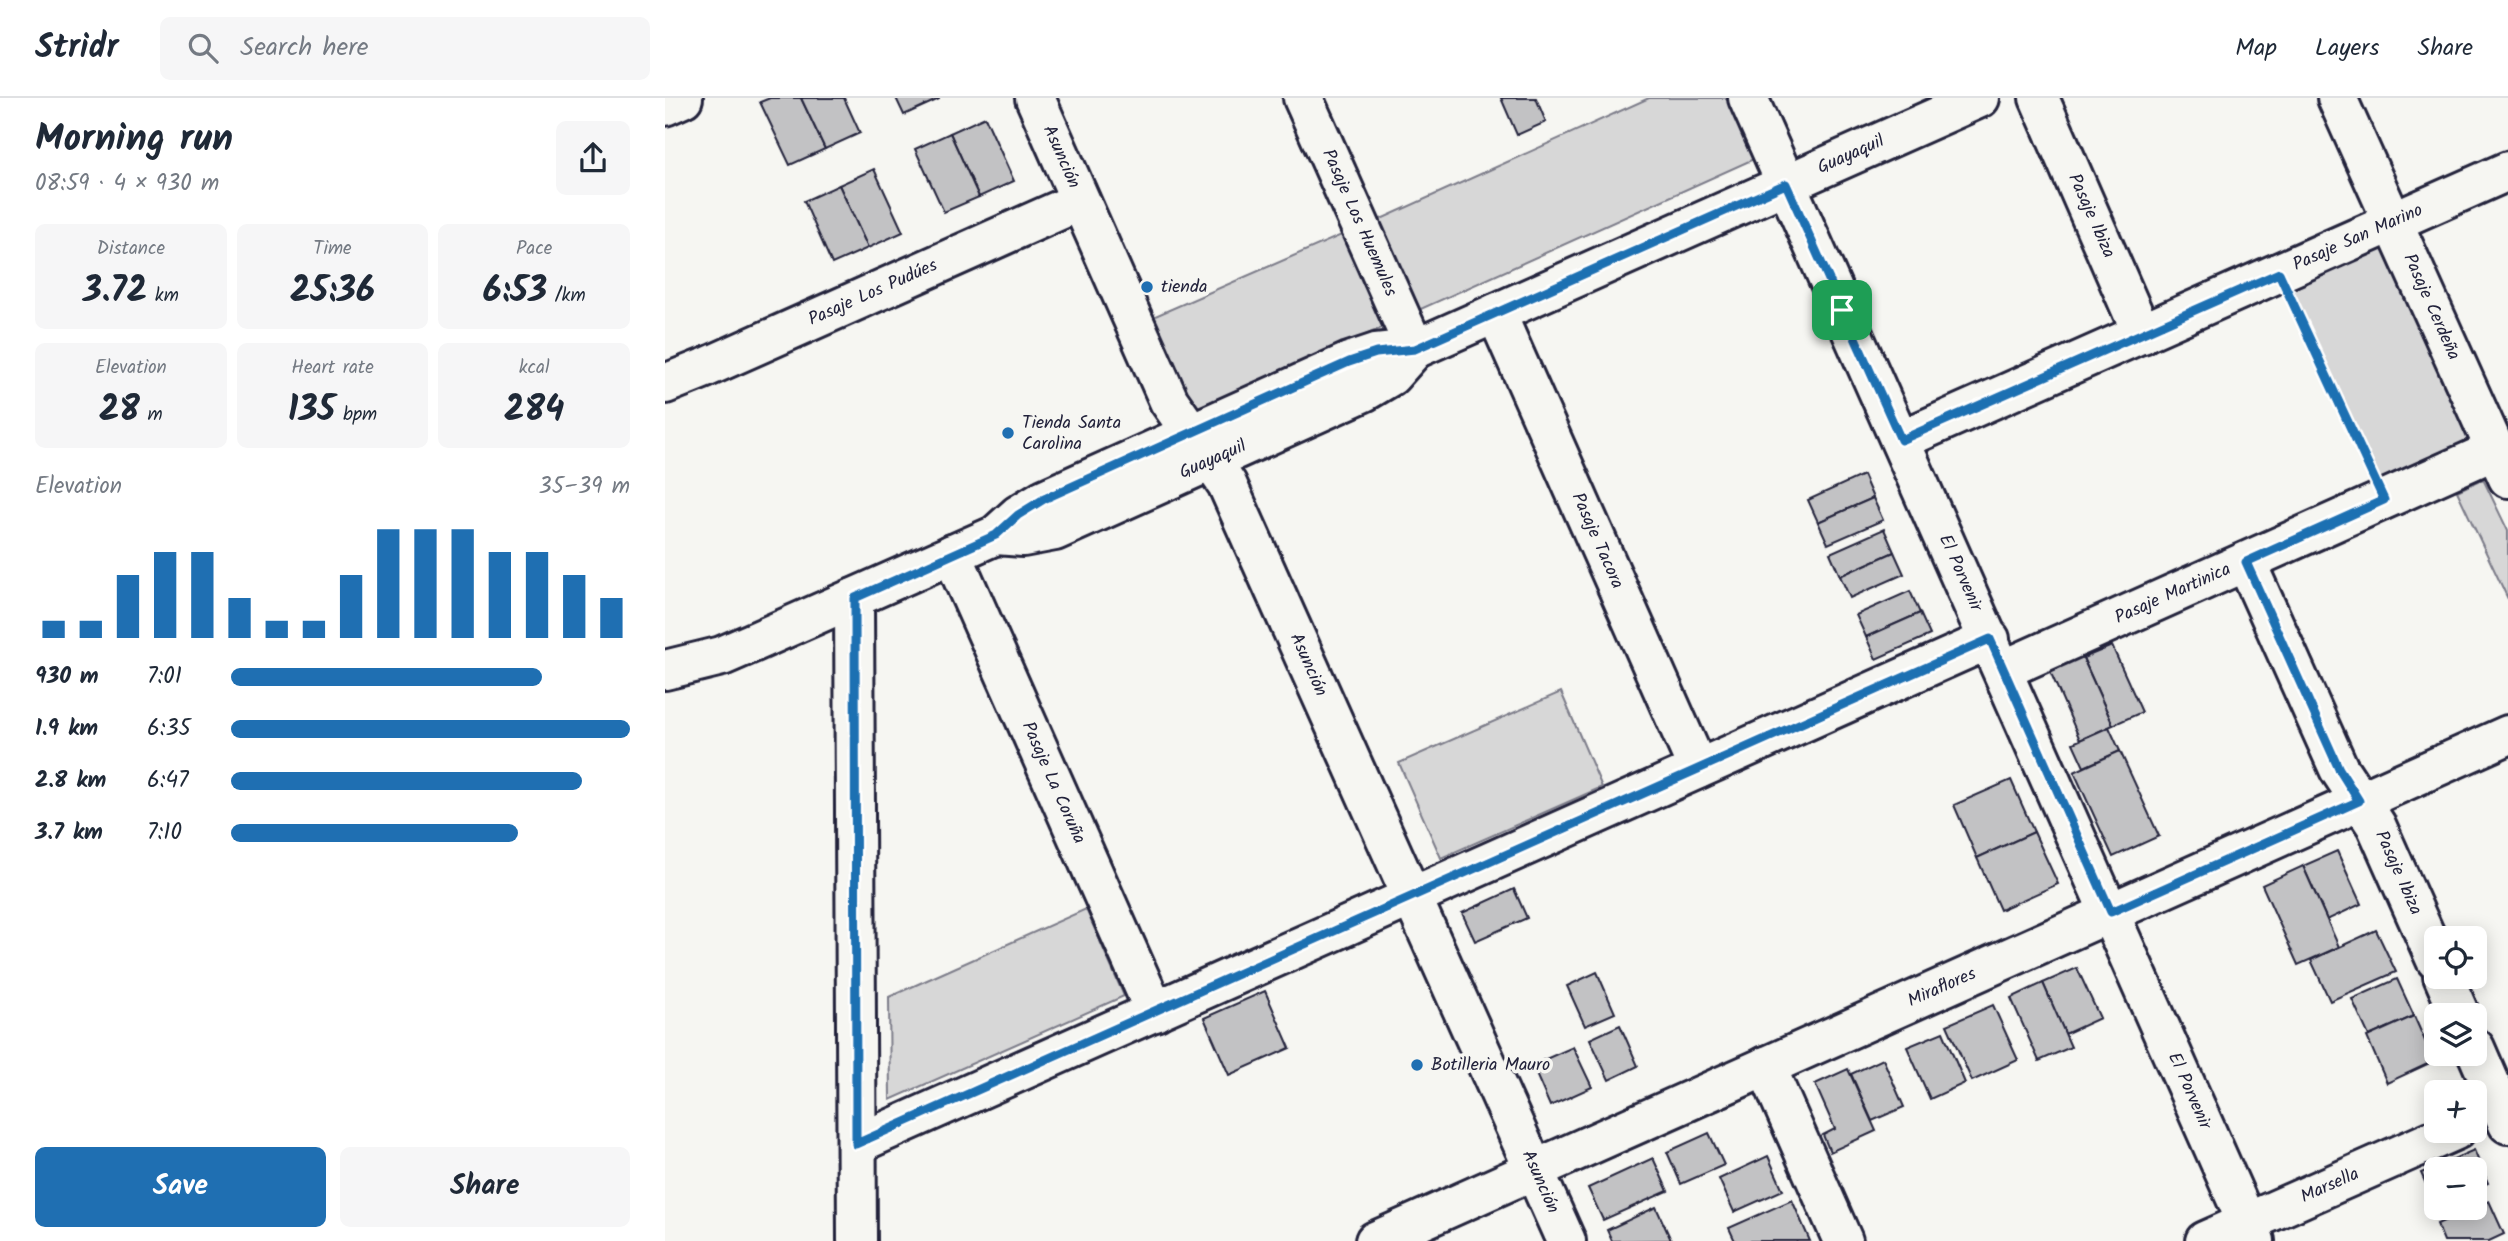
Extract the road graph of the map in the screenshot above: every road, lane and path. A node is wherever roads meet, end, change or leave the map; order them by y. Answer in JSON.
{"nodes":[{"id":1,"x":683,"y":98,"type":"edge"},
{"id":2,"x":1035,"y":98,"type":"edge"},
{"id":3,"x":1303,"y":98,"type":"edge"},
{"id":4,"x":1748,"y":98,"type":"edge"},
{"id":5,"x":1980,"y":98,"type":"edge"},
{"id":6,"x":2039,"y":98,"type":"edge"},
{"id":7,"x":2337,"y":98,"type":"edge"},
{"id":8,"x":665,"y":106,"type":"edge"},
{"id":9,"x":2508,"y":172,"type":"edge"},
{"id":10,"x":1786,"y":184,"type":"junction"},
{"id":11,"x":1080,"y":201,"type":"junction"},
{"id":12,"x":2393,"y":222,"type":"junction"},
{"id":13,"x":2279,"y":273,"type":"junction"},
{"id":14,"x":1496,"y":313,"type":"junction"},
{"id":15,"x":2142,"y":334,"type":"junction"},
{"id":16,"x":1415,"y":349,"type":"junction"},
{"id":17,"x":665,"y":384,"type":"edge"},
{"id":18,"x":1901,"y":440,"type":"junction"},
{"id":19,"x":1201,"y":447,"type":"junction"},
{"id":20,"x":2502,"y":464,"type":"edge"},
{"id":21,"x":2384,"y":500,"type":"junction"},
{"id":22,"x":952,"y":554,"type":"junction"},
{"id":23,"x":2246,"y":562,"type":"junction"},
{"id":24,"x":855,"y":598,"type":"junction"},
{"id":25,"x":1997,"y":655,"type":"junction"},
{"id":26,"x":665,"y":670,"type":"edge"},
{"id":27,"x":2508,"y":735,"type":"edge"},
{"id":28,"x":1698,"y":769,"type":"junction"},
{"id":29,"x":2359,"y":801,"type":"junction"},
{"id":30,"x":1412,"y":897,"type":"junction"},
{"id":31,"x":2111,"y":912,"type":"junction"},
{"id":32,"x":2424,"y":933,"type":"edge"},
{"id":33,"x":1155,"y":1012,"type":"junction"},
{"id":34,"x":1766,"y":1066,"type":"junction"},
{"id":35,"x":2480,"y":1066,"type":"edge"},
{"id":36,"x":2495,"y":1119,"type":"edge"},
{"id":37,"x":2430,"y":1143,"type":"edge"},
{"id":38,"x":856,"y":1144,"type":"junction"},
{"id":39,"x":1534,"y":1170,"type":"junction"},
{"id":40,"x":2251,"y":1232,"type":"edge"},
{"id":41,"x":857,"y":1241,"type":"edge"},
{"id":42,"x":1375,"y":1241,"type":"edge"},
{"id":43,"x":1566,"y":1241,"type":"edge"},
{"id":44,"x":1843,"y":1241,"type":"edge"},
{"id":45,"x":2205,"y":1241,"type":"edge"}],
"edges":[{"from":1,"to":8,"type":"street"},
{"from":2,"to":11,"type":"street","name":"Asunción"},
{"from":3,"to":16,"type":"street","name":"Pasaje Los Huemules"},
{"from":4,"to":10,"type":"street","name":"El Porvenir"},
{"from":5,"to":10,"type":"street","name":"Guayaquil"},
{"from":6,"to":15,"type":"street","name":"Pasaje Ibiza"},
{"from":7,"to":12,"type":"street","name":"Pasaje Cerdeña"},
{"from":9,"to":12,"type":"street","name":"Pasaje San Marino"},
{"from":10,"to":14,"type":"street","name":"Guayaquil"},
{"from":10,"to":18,"type":"street","name":"El Porvenir"},
{"from":11,"to":17,"type":"street","name":"Pasaje Los Pudúes"},
{"from":11,"to":19,"type":"street","name":"Asunción"},
{"from":12,"to":13,"type":"street","name":"Pasaje San Marino"},
{"from":12,"to":20,"type":"street","name":"Pasaje Cerdeña"},
{"from":13,"to":15,"type":"street","name":"Pasaje San Marino"},
{"from":13,"to":21,"type":"path"},
{"from":14,"to":16,"type":"street","name":"Guayaquil"},
{"from":14,"to":28,"type":"street","name":"Pasaje Tacora"},
{"from":15,"to":18,"type":"street","name":"Pasaje San Marino"},
{"from":16,"to":19,"type":"street","name":"Guayaquil"},
{"from":18,"to":25,"type":"street","name":"El Porvenir"},
{"from":19,"to":22,"type":"street","name":"Guayaquil"},
{"from":19,"to":30,"type":"street","name":"Asunción"},
{"from":20,"to":21,"type":"street","name":"Pasaje Martinica"},
{"from":21,"to":23,"type":"street","name":"Pasaje Martinica"},
{"from":22,"to":24,"type":"street","name":"Guayaquil"},
{"from":22,"to":33,"type":"street","name":"Pasaje La Coruña"},
{"from":23,"to":25,"type":"street","name":"Pasaje Martinica"},
{"from":23,"to":29,"type":"street","name":"Pasaje Ibiza"},
{"from":24,"to":26,"type":"street","name":"Guayaquil"},
{"from":24,"to":38,"type":"street"},
{"from":25,"to":28,"type":"street","name":"Pasaje Martinica"},
{"from":25,"to":31,"type":"street","name":"El Porvenir"},
{"from":27,"to":29,"type":"street","name":"Miraflores"},
{"from":28,"to":30,"type":"street","name":"Pasaje Martinica"},
{"from":29,"to":31,"type":"street","name":"Miraflores"},
{"from":29,"to":32,"type":"street","name":"Pasaje Ibiza"},
{"from":30,"to":33,"type":"street","name":"Pasaje Martinica"},
{"from":30,"to":39,"type":"street","name":"Asunción"},
{"from":31,"to":34,"type":"street","name":"Miraflores"},
{"from":31,"to":40,"type":"street","name":"El Porvenir"},
{"from":33,"to":38,"type":"street","name":"Pasaje Martinica"},
{"from":34,"to":39,"type":"street","name":"Miraflores"},
{"from":34,"to":44,"type":"street"},
{"from":35,"to":36,"type":"street"},
{"from":37,"to":40,"type":"street","name":"Marsella"},
{"from":38,"to":41,"type":"street"},
{"from":39,"to":42,"type":"street","name":"Miraflores"},
{"from":39,"to":43,"type":"street","name":"Asunción"},
{"from":40,"to":45,"type":"street","name":"Marsella"}]}
